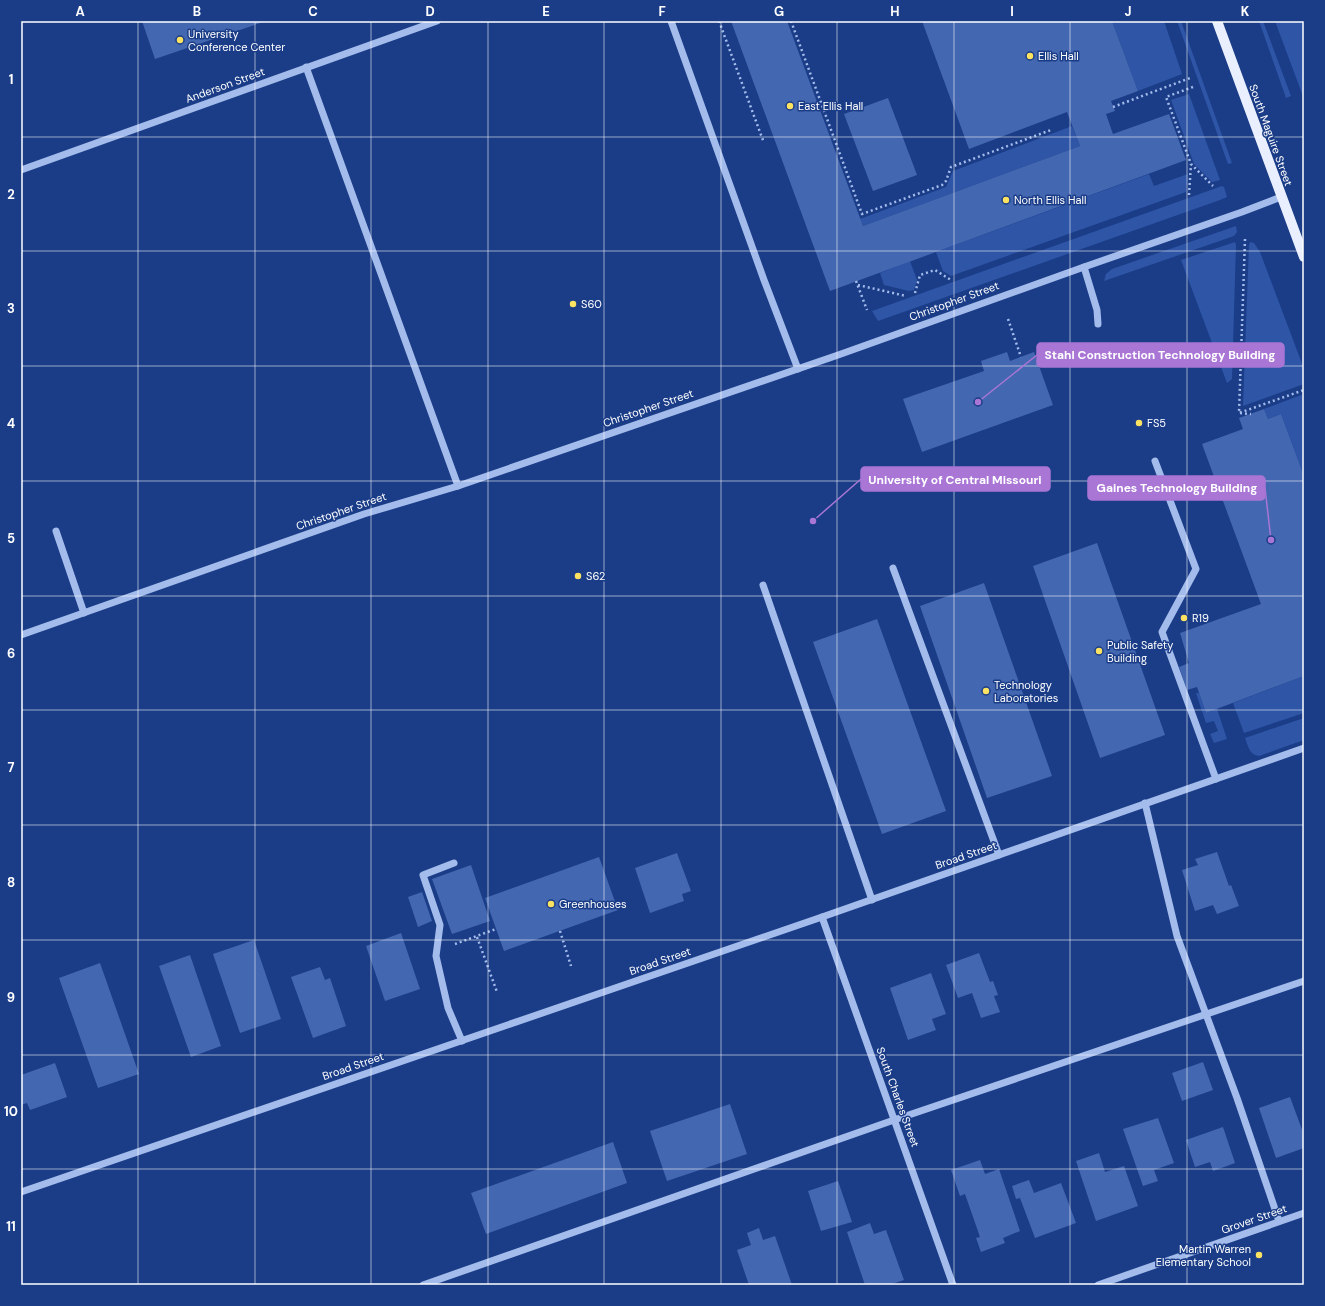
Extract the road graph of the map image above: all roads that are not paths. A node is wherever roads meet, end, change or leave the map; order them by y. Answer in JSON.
{"nodes":[{"id":1,"x":438,"y":21,"type":"edge"},
{"id":2,"x":671,"y":21,"type":"edge"},
{"id":3,"x":1217,"y":21,"type":"edge"},
{"id":4,"x":306,"y":67,"type":"junction"},
{"id":5,"x":21,"y":170,"type":"edge"},
{"id":6,"x":1281,"y":197,"type":"junction"},
{"id":7,"x":1304,"y":256,"type":"edge"},
{"id":8,"x":1084,"y":266,"type":"junction"},
{"id":9,"x":1098,"y":324,"type":"dead end"},
{"id":10,"x":798,"y":368,"type":"junction"},
{"id":11,"x":1155,"y":461,"type":"dead end"},
{"id":12,"x":458,"y":486,"type":"junction"},
{"id":13,"x":56,"y":531,"type":"dead end"},
{"id":14,"x":893,"y":568,"type":"dead end"},
{"id":15,"x":764,"y":585,"type":"dead end"},
{"id":16,"x":84,"y":613,"type":"junction"},
{"id":17,"x":21,"y":635,"type":"edge"},
{"id":18,"x":1304,"y":748,"type":"edge"},
{"id":19,"x":1216,"y":779,"type":"junction"},
{"id":20,"x":1145,"y":803,"type":"junction"},
{"id":21,"x":999,"y":855,"type":"junction"},
{"id":22,"x":454,"y":862,"type":"dead end"},
{"id":23,"x":872,"y":900,"type":"junction"},
{"id":24,"x":822,"y":917,"type":"junction"},
{"id":25,"x":1304,"y":981,"type":"edge"},
{"id":26,"x":1207,"y":1014,"type":"junction"},
{"id":27,"x":462,"y":1041,"type":"junction"},
{"id":28,"x":894,"y":1120,"type":"junction"},
{"id":29,"x":21,"y":1192,"type":"edge"},
{"id":30,"x":1304,"y":1213,"type":"edge"},
{"id":31,"x":1279,"y":1222,"type":"junction"},
{"id":32,"x":423,"y":1285,"type":"edge"},
{"id":33,"x":953,"y":1285,"type":"edge"},
{"id":34,"x":1098,"y":1285,"type":"edge"}],
"edges":[{"from":1,"to":4,"type":"street","name":"Anderson Street"},
{"from":2,"to":10,"type":"street"},
{"from":3,"to":6,"type":"main road","name":"South Maguire Street"},
{"from":4,"to":5,"type":"street","name":"Anderson Street"},
{"from":4,"to":12,"type":"street"},
{"from":6,"to":7,"type":"main road","name":"South Maguire Street"},
{"from":6,"to":8,"type":"street","name":"Christopher Street"},
{"from":8,"to":9,"type":"street"},
{"from":8,"to":10,"type":"street","name":"Christopher Street"},
{"from":10,"to":12,"type":"street","name":"Christopher Street"},
{"from":11,"to":19,"type":"street"},
{"from":12,"to":16,"type":"street","name":"Christopher Street"},
{"from":13,"to":16,"type":"street"},
{"from":14,"to":21,"type":"street"},
{"from":15,"to":23,"type":"street"},
{"from":16,"to":17,"type":"street","name":"Christopher Street"},
{"from":18,"to":19,"type":"street","name":"Broad Street"},
{"from":19,"to":20,"type":"street","name":"Broad Street"},
{"from":20,"to":21,"type":"street","name":"Broad Street"},
{"from":20,"to":26,"type":"street"},
{"from":21,"to":23,"type":"street","name":"Broad Street"},
{"from":22,"to":27,"type":"street"},
{"from":23,"to":24,"type":"street","name":"Broad Street"},
{"from":24,"to":27,"type":"street","name":"Broad Street"},
{"from":24,"to":28,"type":"street","name":"South Charles Street"},
{"from":25,"to":26,"type":"street"},
{"from":26,"to":28,"type":"street"},
{"from":26,"to":31,"type":"street"},
{"from":27,"to":29,"type":"street","name":"Broad Street"},
{"from":28,"to":32,"type":"street"},
{"from":28,"to":33,"type":"street","name":"South Charles Street"},
{"from":30,"to":31,"type":"street","name":"Grover Street"},
{"from":31,"to":34,"type":"street","name":"Grover Street"}]}
